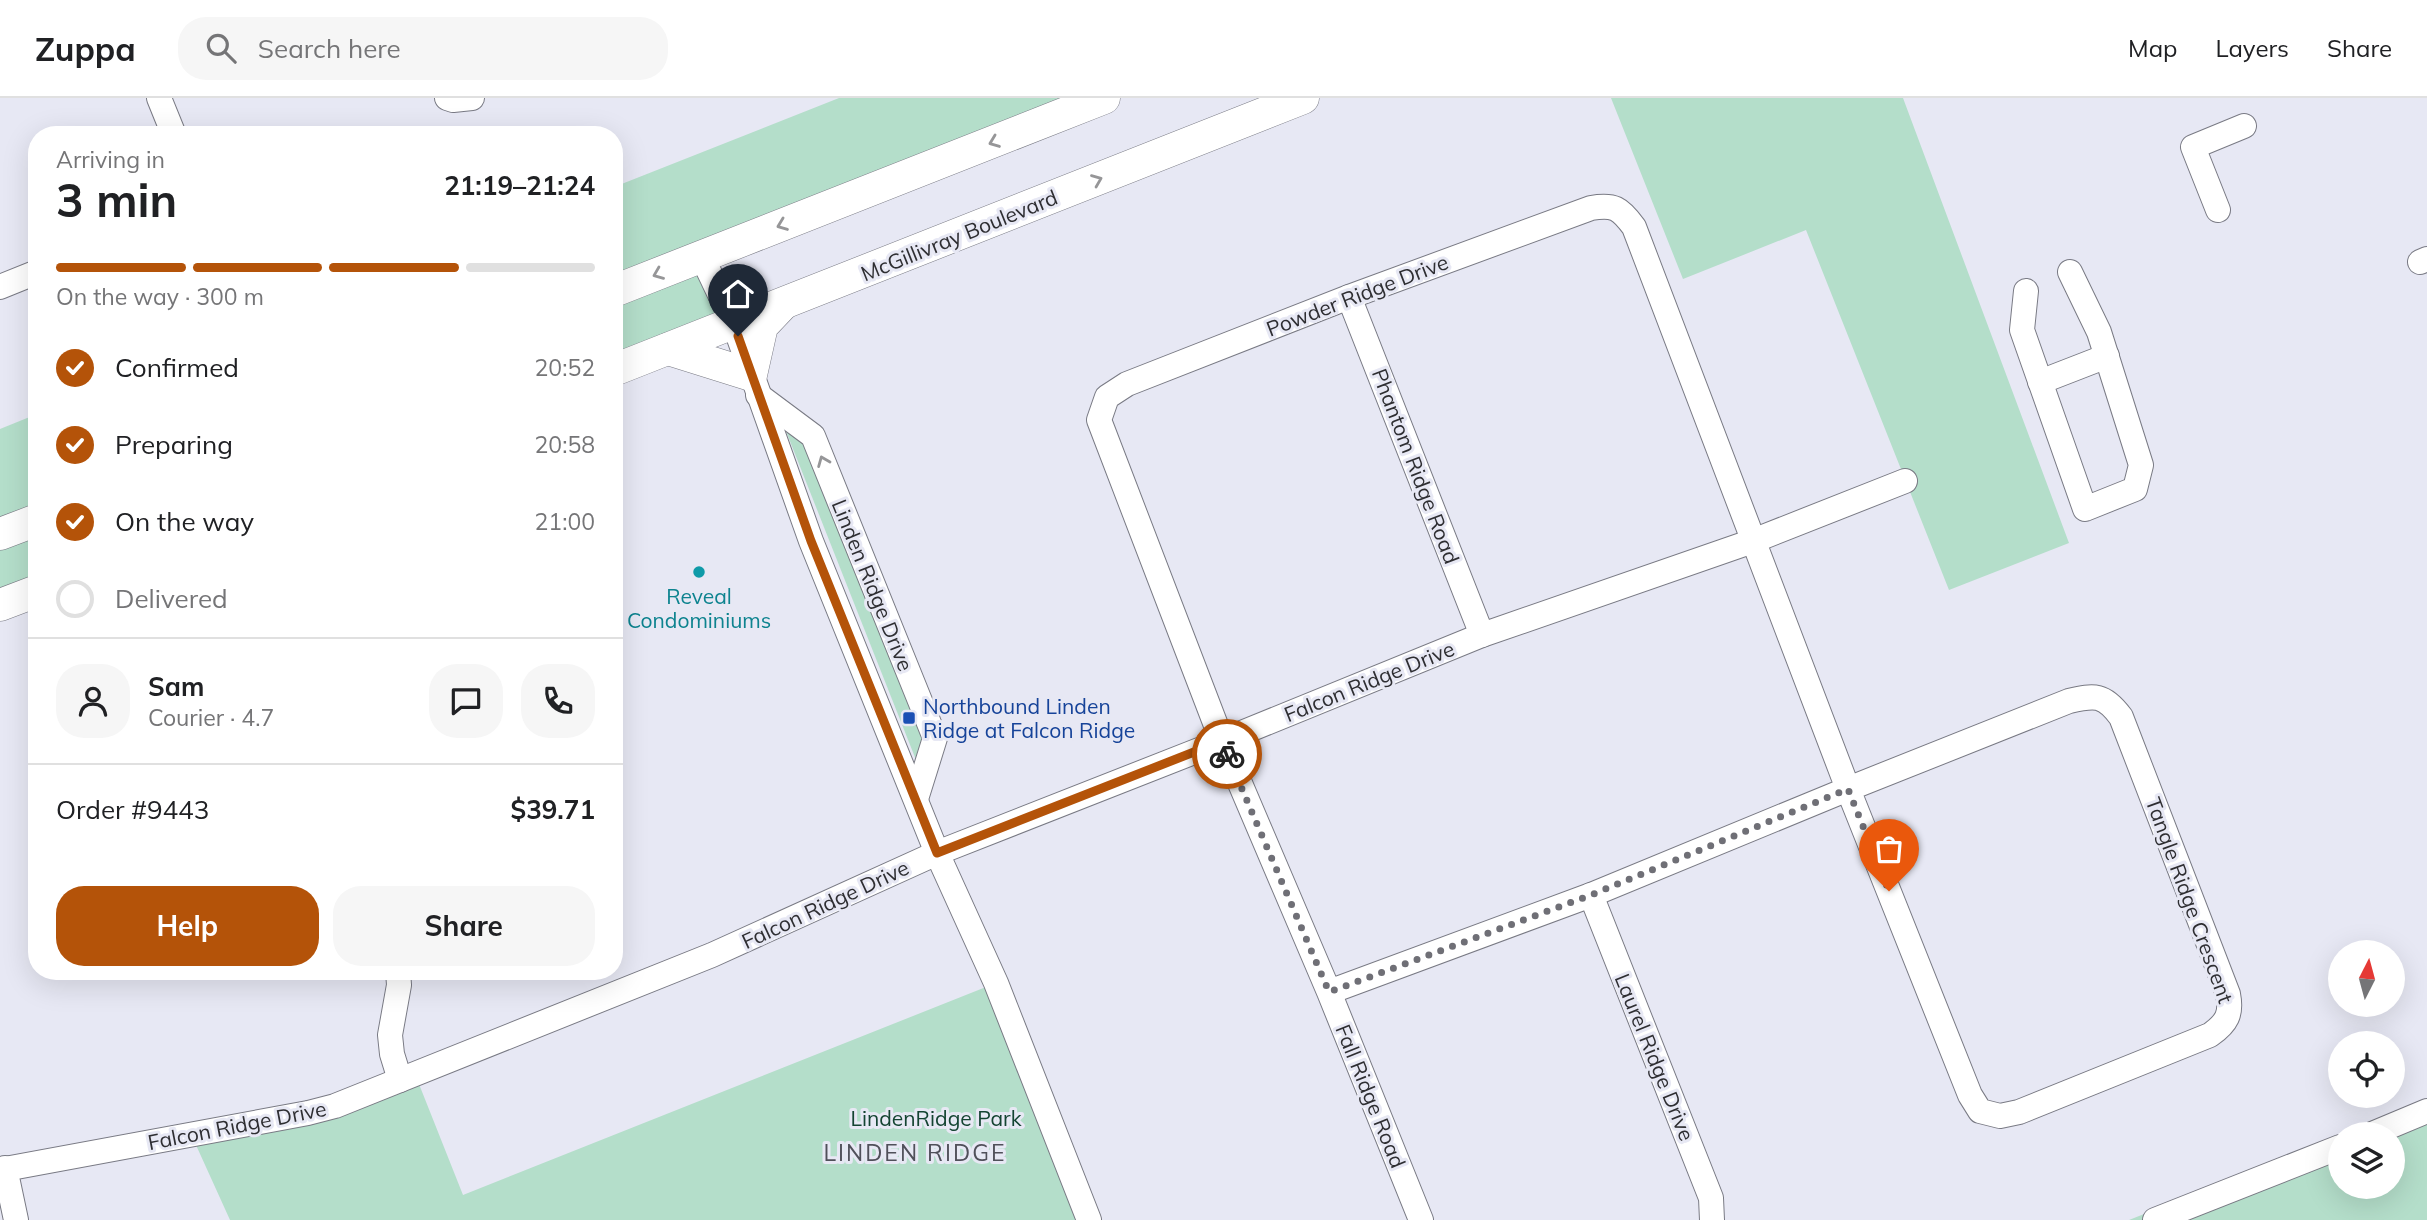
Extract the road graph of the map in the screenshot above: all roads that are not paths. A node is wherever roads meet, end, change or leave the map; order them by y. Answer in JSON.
{"nodes":[{"id":1,"x":159,"y":98,"type":"edge"},
{"id":2,"x":447,"y":98,"type":"edge"},
{"id":3,"x":472,"y":98,"type":"edge"},
{"id":4,"x":1104,"y":98,"type":"edge"},
{"id":5,"x":1303,"y":98,"type":"edge"},
{"id":6,"x":170,"y":126,"type":"edge"},
{"id":7,"x":2244,"y":127,"type":"dead end"},
{"id":8,"x":2218,"y":210,"type":"dead end"},
{"id":9,"x":702,"y":257,"type":"junction"},
{"id":10,"x":2070,"y":272,"type":"dead end"},
{"id":11,"x":28,"y":276,"type":"edge"},
{"id":12,"x":0,"y":287,"type":"edge"},
{"id":13,"x":623,"y":288,"type":"edge"},
{"id":14,"x":2026,"y":291,"type":"dead end"},
{"id":15,"x":1349,"y":297,"type":"junction"},
{"id":16,"x":783,"y":304,"type":"junction"},
{"id":17,"x":734,"y":324,"type":"junction"},
{"id":18,"x":668,"y":349,"type":"junction"},
{"id":19,"x":2106,"y":356,"type":"junction"},
{"id":20,"x":623,"y":366,"type":"edge"},
{"id":21,"x":2040,"y":382,"type":"junction"},
{"id":22,"x":754,"y":385,"type":"junction"},
{"id":23,"x":1905,"y":481,"type":"dead end"},
{"id":24,"x":28,"y":523,"type":"edge"},
{"id":25,"x":0,"y":534,"type":"edge"},
{"id":26,"x":1753,"y":541,"type":"junction"},
{"id":27,"x":28,"y":594,"type":"edge"},
{"id":28,"x":0,"y":605,"type":"edge"},
{"id":29,"x":1482,"y":635,"type":"junction"},
{"id":30,"x":1222,"y":741,"type":"junction"},
{"id":31,"x":1848,"y":789,"type":"junction"},
{"id":32,"x":916,"y":799,"type":"junction"},
{"id":33,"x":937,"y":853,"type":"junction"},
{"id":34,"x":1591,"y":895,"type":"junction"},
{"id":35,"x":399,"y":980,"type":"edge"},
{"id":36,"x":1329,"y":992,"type":"junction"},
{"id":37,"x":400,"y":1080,"type":"junction"},
{"id":38,"x":2427,"y":1111,"type":"edge"},
{"id":39,"x":2401,"y":1122,"type":"edge"},
{"id":40,"x":2328,"y":1152,"type":"edge"},
{"id":41,"x":3,"y":1169,"type":"edge"},
{"id":42,"x":2153,"y":1219,"type":"edge"},
{"id":43,"x":16,"y":1220,"type":"edge"},
{"id":44,"x":1089,"y":1220,"type":"edge"},
{"id":45,"x":1421,"y":1220,"type":"edge"},
{"id":46,"x":1712,"y":1220,"type":"edge"}],
"edges":[{"from":1,"to":6,"type":"street"},
{"from":2,"to":3,"type":"street"},
{"from":4,"to":9,"type":"main road","one_way":true},
{"from":16,"to":5,"type":"main road","name":"McGillivray Boulevard","one_way":true},
{"from":7,"to":8,"type":"street"},
{"from":9,"to":13,"type":"main road","one_way":true},
{"from":9,"to":17,"type":"street","name":"Linden Ridge Drive"},
{"from":10,"to":19,"type":"street"},
{"from":11,"to":12,"type":"street"},
{"from":14,"to":21,"type":"street"},
{"from":15,"to":26,"type":"street","name":"Powder Ridge Drive"},
{"from":15,"to":29,"type":"street","name":"Phantom Ridge Road"},
{"from":15,"to":30,"type":"street","name":"Powder Ridge Drive"},
{"from":16,"to":17,"type":"main road","name":"McGillivray Boulevard"},
{"from":16,"to":22,"type":"main road"},
{"from":17,"to":18,"type":"main road","name":"McGillivray Boulevard"},
{"from":17,"to":22,"type":"street","name":"Linden Ridge Drive"},
{"from":18,"to":20,"type":"main road","name":"McGillivray Boulevard"},
{"from":18,"to":22,"type":"main road"},
{"from":19,"to":21,"type":"street"},
{"from":19,"to":21,"type":"street"},
{"from":22,"to":32,"type":"street","name":"Linden Ridge Drive"},
{"from":32,"to":22,"type":"street","name":"Linden Ridge Drive","one_way":true},
{"from":23,"to":26,"type":"street","name":"Falcon Ridge Drive"},
{"from":24,"to":25,"type":"main road"},
{"from":26,"to":29,"type":"street","name":"Falcon Ridge Drive"},
{"from":26,"to":31,"type":"street","name":"Tangle Ridge Crescent"},
{"from":27,"to":28,"type":"main road"},
{"from":29,"to":30,"type":"street","name":"Falcon Ridge Drive"},
{"from":30,"to":33,"type":"street","name":"Falcon Ridge Drive"},
{"from":30,"to":36,"type":"street","name":"Fall Ridge Road"},
{"from":31,"to":31,"type":"street","name":"Tangle Ridge Crescent"},
{"from":31,"to":34,"type":"street"},
{"from":32,"to":33,"type":"street","name":"Linden Ridge Drive"},
{"from":33,"to":37,"type":"street","name":"Falcon Ridge Drive"},
{"from":33,"to":44,"type":"street","name":"Linden Ridge Drive"},
{"from":34,"to":36,"type":"street"},
{"from":34,"to":46,"type":"street","name":"Laurel Ridge Drive"},
{"from":35,"to":37,"type":"street"},
{"from":36,"to":45,"type":"street","name":"Fall Ridge Road"},
{"from":37,"to":41,"type":"street","name":"Falcon Ridge Drive"},
{"from":38,"to":39,"type":"street"},
{"from":40,"to":42,"type":"street"},
{"from":41,"to":43,"type":"street"}]}
